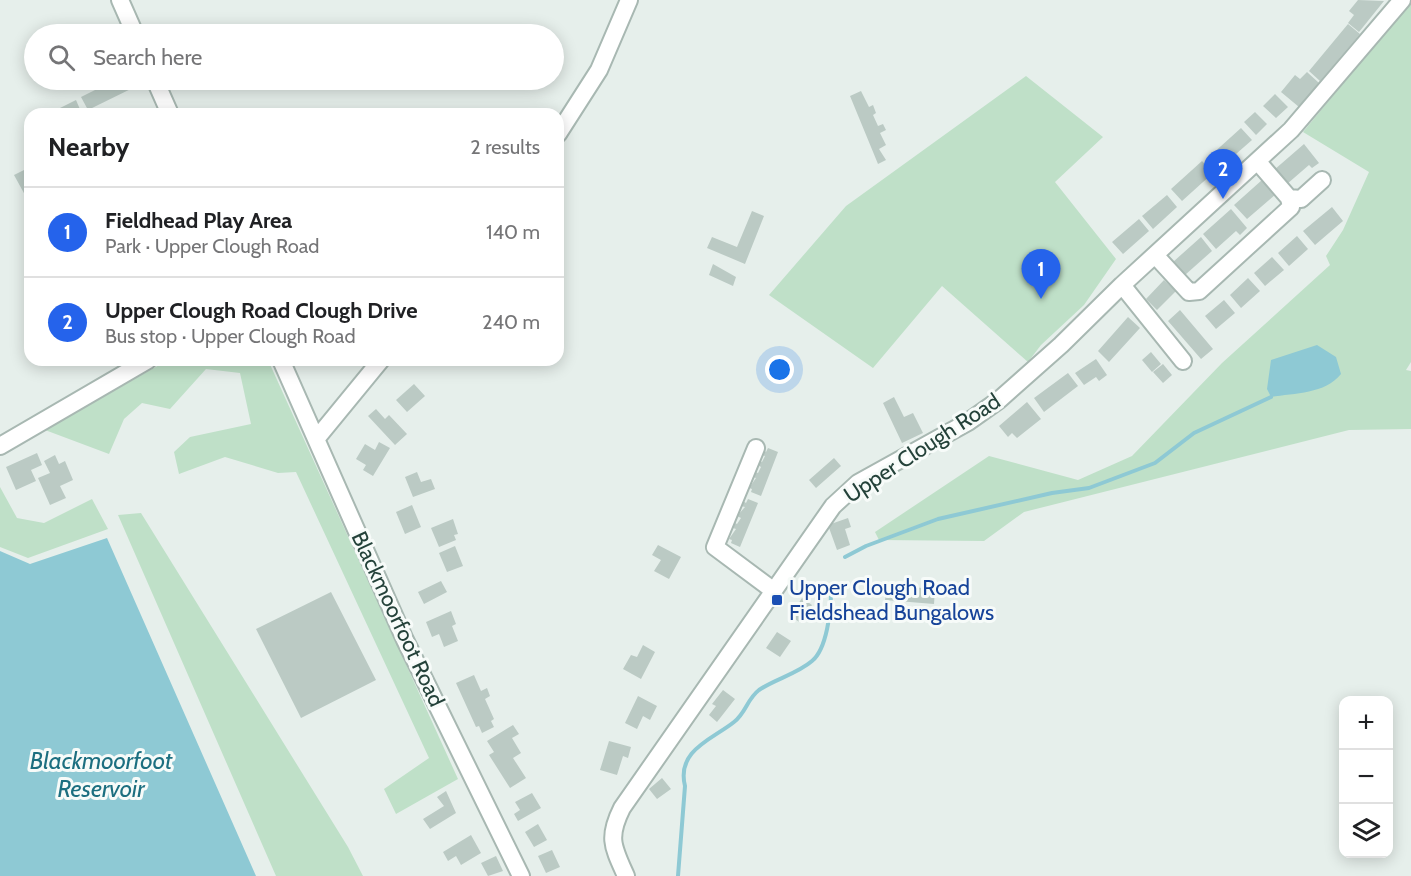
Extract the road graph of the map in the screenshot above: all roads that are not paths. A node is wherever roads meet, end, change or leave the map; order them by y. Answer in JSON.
{"nodes":[{"id":1,"x":120,"y":0,"type":"edge"},
{"id":2,"x":629,"y":0,"type":"edge"},
{"id":3,"x":1402,"y":0,"type":"edge"},
{"id":4,"x":131,"y":24,"type":"edge"},
{"id":5,"x":159,"y":90,"type":"edge"},
{"id":6,"x":167,"y":108,"type":"edge"},
{"id":7,"x":564,"y":125,"type":"edge"},
{"id":8,"x":1258,"y":162,"type":"junction"},
{"id":9,"x":1322,"y":180,"type":"dead end"},
{"id":10,"x":1289,"y":198,"type":"junction"},
{"id":11,"x":1155,"y":255,"type":"junction"},
{"id":12,"x":1122,"y":285,"type":"junction"},
{"id":13,"x":1183,"y":361,"type":"dead end"},
{"id":14,"x":138,"y":366,"type":"edge"},
{"id":15,"x":284,"y":366,"type":"edge"},
{"id":16,"x":376,"y":366,"type":"edge"},
{"id":17,"x":317,"y":438,"type":"junction"},
{"id":18,"x":0,"y":446,"type":"edge"},
{"id":19,"x":756,"y":448,"type":"dead end"},
{"id":20,"x":774,"y":591,"type":"junction"},
{"id":21,"x":521,"y":876,"type":"edge"},
{"id":22,"x":626,"y":876,"type":"edge"}],
"edges":[{"from":1,"to":4,"type":"street"},
{"from":2,"to":7,"type":"street"},
{"from":3,"to":8,"type":"street","name":"Upper Clough Road"},
{"from":5,"to":6,"type":"street"},
{"from":8,"to":10,"type":"street"},
{"from":8,"to":11,"type":"street","name":"Upper Clough Road"},
{"from":9,"to":10,"type":"street"},
{"from":10,"to":11,"type":"street"},
{"from":11,"to":12,"type":"street","name":"Upper Clough Road"},
{"from":12,"to":13,"type":"street"},
{"from":12,"to":20,"type":"street","name":"Upper Clough Road"},
{"from":14,"to":18,"type":"street"},
{"from":15,"to":17,"type":"street","name":"Blackmoorfoot Road"},
{"from":16,"to":17,"type":"street"},
{"from":17,"to":21,"type":"street","name":"Blackmoorfoot Road"},
{"from":19,"to":20,"type":"street"},
{"from":20,"to":22,"type":"street","name":"Upper Clough Road"}]}
